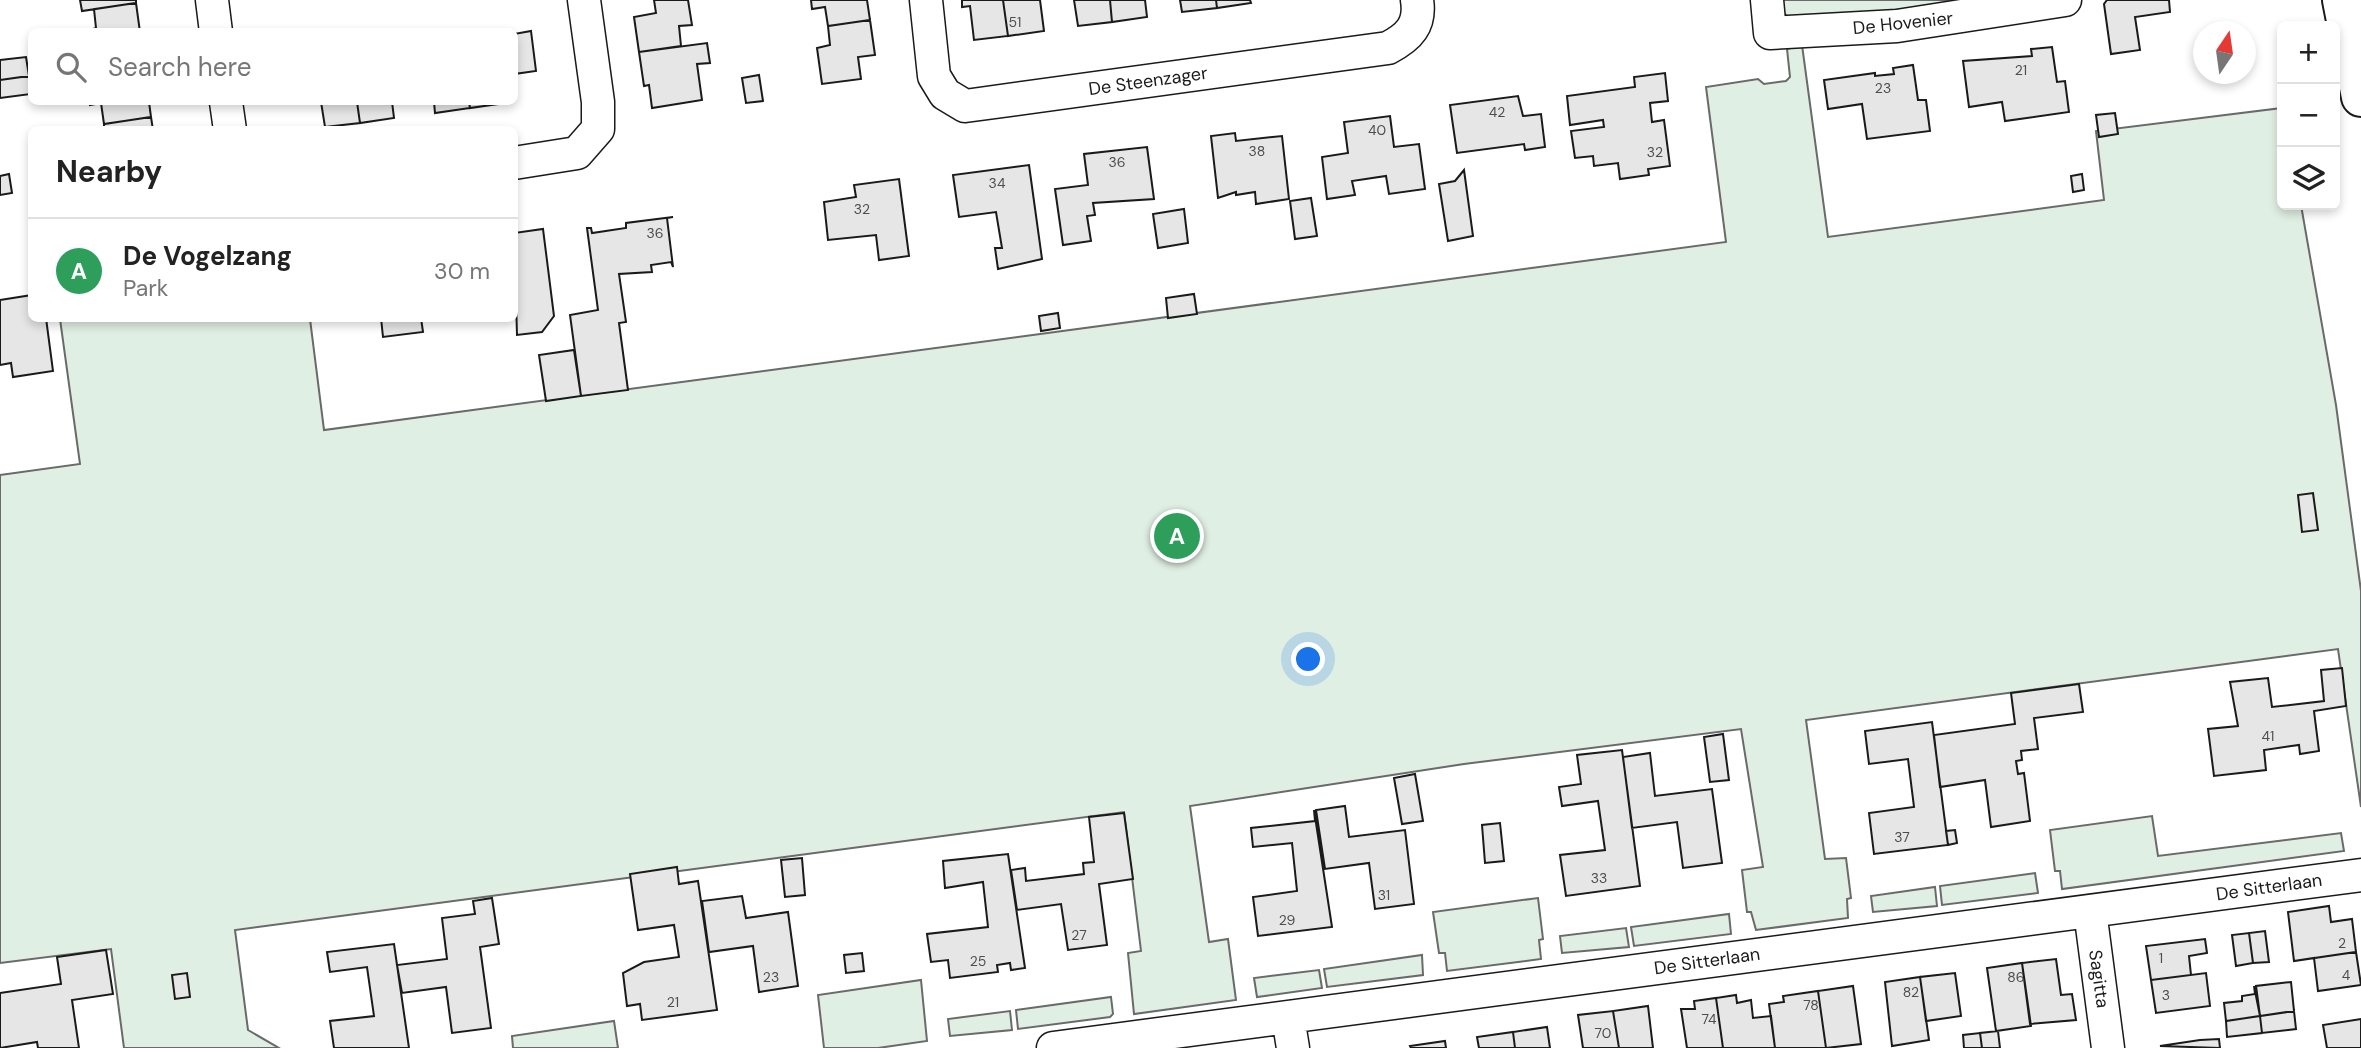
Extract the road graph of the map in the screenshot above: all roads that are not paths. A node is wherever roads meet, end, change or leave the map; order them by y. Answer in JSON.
{"nodes":[{"id":1,"x":212,"y":0,"type":"edge"},
{"id":2,"x":584,"y":0,"type":"edge"},
{"id":3,"x":926,"y":0,"type":"edge"},
{"id":4,"x":1417,"y":0,"type":"edge"},
{"id":5,"x":1767,"y":0,"type":"edge"},
{"id":6,"x":2066,"y":0,"type":"edge"},
{"id":7,"x":2342,"y":0,"type":"edge"},
{"id":8,"x":216,"y":28,"type":"edge"},
{"id":9,"x":2361,"y":97,"type":"edge"},
{"id":10,"x":226,"y":105,"type":"edge"},
{"id":11,"x":229,"y":126,"type":"edge"},
{"id":12,"x":518,"y":162,"type":"edge"},
{"id":13,"x":2361,"y":875,"type":"edge"},
{"id":14,"x":2090,"y":911,"type":"junction"},
{"id":15,"x":1288,"y":1017,"type":"junction"},
{"id":16,"x":1053,"y":1048,"type":"edge"},
{"id":17,"x":1293,"y":1048,"type":"edge"},
{"id":18,"x":2108,"y":1048,"type":"edge"}],
"edges":[{"from":1,"to":8,"type":"street"},
{"from":2,"to":12,"type":"street"},
{"from":3,"to":4,"type":"street","name":"De Steenzager"},
{"from":5,"to":6,"type":"street","name":"De Hovenier"},
{"from":7,"to":9,"type":"street"},
{"from":10,"to":11,"type":"street"},
{"from":13,"to":14,"type":"street","name":"De Sitterlaan"},
{"from":14,"to":15,"type":"street","name":"De Sitterlaan"},
{"from":14,"to":18,"type":"street","name":"Sagitta"},
{"from":15,"to":16,"type":"street","name":"De Sitterlaan"},
{"from":15,"to":17,"type":"street"}]}
